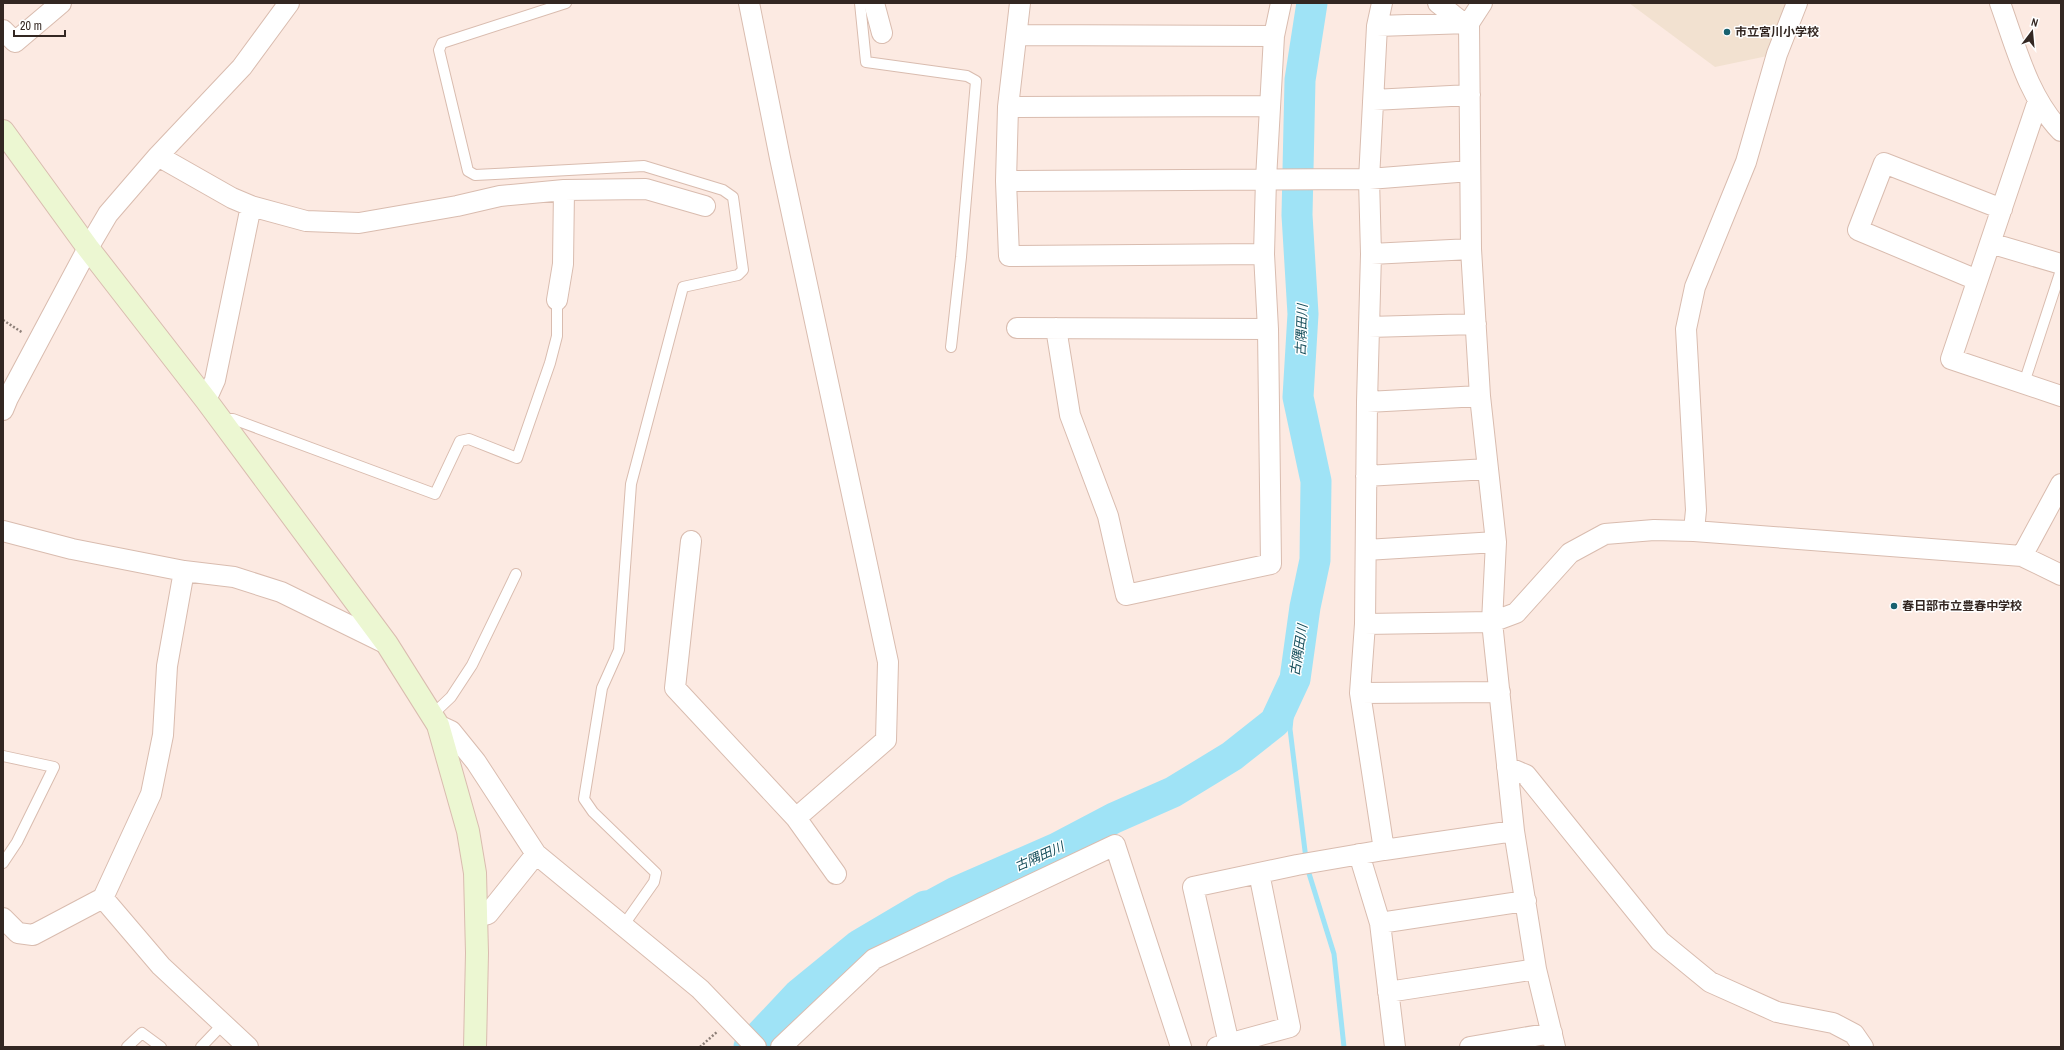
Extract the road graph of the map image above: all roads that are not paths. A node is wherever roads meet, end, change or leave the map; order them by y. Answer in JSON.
{"nodes":[{"id":1,"x":61,"y":3,"type":"edge"},
{"id":2,"x":289,"y":3,"type":"edge"},
{"id":3,"x":566,"y":3,"type":"edge"},
{"id":4,"x":749,"y":3,"type":"edge"},
{"id":5,"x":860,"y":3,"type":"edge"},
{"id":6,"x":874,"y":3,"type":"edge"},
{"id":7,"x":1020,"y":3,"type":"edge"},
{"id":8,"x":1281,"y":3,"type":"edge"},
{"id":9,"x":1382,"y":3,"type":"edge"},
{"id":10,"x":1438,"y":3,"type":"edge"},
{"id":11,"x":1482,"y":3,"type":"edge"},
{"id":12,"x":1797,"y":3,"type":"edge"},
{"id":13,"x":2000,"y":3,"type":"edge"},
{"id":14,"x":1466,"y":23,"type":"junction"},
{"id":15,"x":1377,"y":26,"type":"junction"},
{"id":16,"x":3,"y":30,"type":"edge"},
{"id":17,"x":882,"y":33,"type":"dead end"},
{"id":18,"x":1017,"y":35,"type":"junction"},
{"id":19,"x":1274,"y":36,"type":"junction"},
{"id":20,"x":1470,"y":95,"type":"junction"},
{"id":21,"x":1373,"y":100,"type":"junction"},
{"id":22,"x":2038,"y":102,"type":"junction"},
{"id":23,"x":1270,"y":106,"type":"junction"},
{"id":24,"x":1008,"y":107,"type":"junction"},
{"id":25,"x":2061,"y":130,"type":"edge"},
{"id":26,"x":3,"y":131,"type":"edge"},
{"id":27,"x":158,"y":156,"type":"junction"},
{"id":28,"x":1470,"y":171,"type":"junction"},
{"id":29,"x":1369,"y":178,"type":"junction"},
{"id":30,"x":1271,"y":179,"type":"junction"},
{"id":31,"x":1006,"y":181,"type":"junction"},
{"id":32,"x":564,"y":190,"type":"junction"},
{"id":33,"x":251,"y":206,"type":"junction"},
{"id":34,"x":705,"y":206,"type":"dead end"},
{"id":35,"x":2002,"y":209,"type":"junction"},
{"id":36,"x":1990,"y":243,"type":"junction"},
{"id":37,"x":88,"y":248,"type":"junction"},
{"id":38,"x":1471,"y":249,"type":"junction"},
{"id":39,"x":1264,"y":254,"type":"junction"},
{"id":40,"x":1371,"y":254,"type":"junction"},
{"id":41,"x":2061,"y":264,"type":"edge"},
{"id":42,"x":2061,"y":270,"type":"edge"},
{"id":43,"x":1977,"y":280,"type":"junction"},
{"id":44,"x":556,"y":300,"type":"joint"},
{"id":45,"x":1476,"y":324,"type":"junction"},
{"id":46,"x":1369,"y":327,"type":"junction"},
{"id":47,"x":1017,"y":328,"type":"dead end"},
{"id":48,"x":1056,"y":328,"type":"junction"},
{"id":49,"x":1268,"y":329,"type":"junction"},
{"id":50,"x":951,"y":347,"type":"dead end"},
{"id":51,"x":2024,"y":383,"type":"junction"},
{"id":52,"x":1480,"y":396,"type":"junction"},
{"id":53,"x":2061,"y":396,"type":"edge"},
{"id":54,"x":206,"y":400,"type":"junction"},
{"id":55,"x":1367,"y":402,"type":"junction"},
{"id":56,"x":3,"y":410,"type":"edge"},
{"id":57,"x":220,"y":419,"type":"junction"},
{"id":58,"x":1488,"y":469,"type":"junction"},
{"id":59,"x":1366,"y":476,"type":"junction"},
{"id":60,"x":2061,"y":484,"type":"edge"},
{"id":61,"x":3,"y":531,"type":"edge"},
{"id":62,"x":1694,"y":531,"type":"junction"},
{"id":63,"x":691,"y":541,"type":"dead end"},
{"id":64,"x":1496,"y":542,"type":"junction"},
{"id":65,"x":1366,"y":550,"type":"junction"},
{"id":66,"x":2022,"y":556,"type":"junction"},
{"id":67,"x":184,"y":571,"type":"junction"},
{"id":68,"x":516,"y":574,"type":"dead end"},
{"id":69,"x":2061,"y":575,"type":"edge"},
{"id":70,"x":1492,"y":622,"type":"junction"},
{"id":71,"x":1365,"y":624,"type":"junction"},
{"id":72,"x":387,"y":644,"type":"junction"},
{"id":73,"x":1500,"y":692,"type":"junction"},
{"id":74,"x":1360,"y":693,"type":"junction"},
{"id":75,"x":435,"y":720,"type":"junction"},
{"id":76,"x":3,"y":756,"type":"edge"},
{"id":77,"x":1507,"y":767,"type":"junction"},
{"id":78,"x":796,"y":818,"type":"junction"},
{"id":79,"x":1514,"y":831,"type":"junction"},
{"id":80,"x":1384,"y":850,"type":"junction"},
{"id":81,"x":536,"y":854,"type":"junction"},
{"id":82,"x":1360,"y":854,"type":"junction"},
{"id":83,"x":3,"y":863,"type":"edge"},
{"id":84,"x":1259,"y":873,"type":"junction"},
{"id":85,"x":836,"y":874,"type":"dead end"},
{"id":86,"x":103,"y":898,"type":"junction"},
{"id":87,"x":1526,"y":901,"type":"junction"},
{"id":88,"x":476,"y":917,"type":"junction"},
{"id":89,"x":3,"y":918,"type":"edge"},
{"id":90,"x":1380,"y":923,"type":"junction"},
{"id":91,"x":623,"y":926,"type":"junction"},
{"id":92,"x":1536,"y":968,"type":"junction"},
{"id":93,"x":1388,"y":992,"type":"junction"},
{"id":94,"x":222,"y":1024,"type":"junction"},
{"id":95,"x":1553,"y":1040,"type":"edge"},
{"id":96,"x":1223,"y":1046,"type":"edge"},
{"id":97,"x":127,"y":1047,"type":"edge"},
{"id":98,"x":161,"y":1047,"type":"edge"},
{"id":99,"x":201,"y":1047,"type":"edge"},
{"id":100,"x":248,"y":1047,"type":"edge"},
{"id":101,"x":475,"y":1047,"type":"edge"},
{"id":102,"x":756,"y":1047,"type":"edge"},
{"id":103,"x":782,"y":1047,"type":"edge"},
{"id":104,"x":1181,"y":1047,"type":"edge"},
{"id":105,"x":1395,"y":1047,"type":"edge"},
{"id":106,"x":1470,"y":1047,"type":"edge"},
{"id":107,"x":1863,"y":1047,"type":"edge"}],
"edges":[{"from":1,"to":16,"type":"street"},
{"from":2,"to":27,"type":"street"},
{"from":3,"to":91,"type":"lane"},
{"from":4,"to":78,"type":"street"},
{"from":5,"to":50,"type":"lane"},
{"from":6,"to":17,"type":"street"},
{"from":7,"to":18,"type":"street"},
{"from":8,"to":19,"type":"street"},
{"from":9,"to":15,"type":"street"},
{"from":10,"to":14,"type":"street"},
{"from":11,"to":14,"type":"street"},
{"from":12,"to":62,"type":"street"},
{"from":13,"to":22,"type":"street"},
{"from":14,"to":15,"type":"street"},
{"from":14,"to":20,"type":"street"},
{"from":15,"to":21,"type":"street"},
{"from":18,"to":19,"type":"street"},
{"from":18,"to":24,"type":"street"},
{"from":19,"to":23,"type":"street"},
{"from":20,"to":21,"type":"street"},
{"from":20,"to":28,"type":"street"},
{"from":21,"to":29,"type":"street"},
{"from":22,"to":25,"type":"street"},
{"from":22,"to":35,"type":"street"},
{"from":23,"to":24,"type":"street"},
{"from":23,"to":30,"type":"street"},
{"from":24,"to":31,"type":"street"},
{"from":26,"to":37,"type":"street"},
{"from":27,"to":33,"type":"street"},
{"from":27,"to":37,"type":"street"},
{"from":28,"to":29,"type":"street"},
{"from":28,"to":38,"type":"street"},
{"from":29,"to":30,"type":"street"},
{"from":29,"to":40,"type":"street"},
{"from":30,"to":31,"type":"street"},
{"from":30,"to":39,"type":"street"},
{"from":31,"to":39,"type":"street"},
{"from":32,"to":33,"type":"street"},
{"from":32,"to":34,"type":"street"},
{"from":32,"to":44,"type":"street"},
{"from":33,"to":54,"type":"street"},
{"from":35,"to":36,"type":"street"},
{"from":35,"to":43,"type":"street"},
{"from":36,"to":41,"type":"street"},
{"from":36,"to":43,"type":"street"},
{"from":37,"to":54,"type":"street"},
{"from":37,"to":56,"type":"street"},
{"from":38,"to":40,"type":"street"},
{"from":38,"to":45,"type":"street"},
{"from":39,"to":49,"type":"street"},
{"from":40,"to":46,"type":"street"},
{"from":42,"to":51,"type":"lane"},
{"from":43,"to":51,"type":"street"},
{"from":44,"to":57,"type":"lane"},
{"from":45,"to":46,"type":"street"},
{"from":45,"to":52,"type":"street"},
{"from":46,"to":55,"type":"street"},
{"from":47,"to":48,"type":"street"},
{"from":48,"to":49,"type":"street"},
{"from":48,"to":49,"type":"street"},
{"from":51,"to":53,"type":"street"},
{"from":52,"to":55,"type":"street"},
{"from":52,"to":58,"type":"street"},
{"from":54,"to":57,"type":"street"},
{"from":55,"to":59,"type":"street"},
{"from":57,"to":72,"type":"street"},
{"from":58,"to":59,"type":"street"},
{"from":58,"to":64,"type":"street"},
{"from":59,"to":65,"type":"street"},
{"from":60,"to":66,"type":"street"},
{"from":61,"to":67,"type":"street"},
{"from":62,"to":66,"type":"street"},
{"from":62,"to":70,"type":"street"},
{"from":63,"to":78,"type":"street"},
{"from":64,"to":65,"type":"street"},
{"from":64,"to":70,"type":"street"},
{"from":65,"to":71,"type":"street"},
{"from":66,"to":69,"type":"street"},
{"from":67,"to":72,"type":"street"},
{"from":67,"to":86,"type":"street"},
{"from":68,"to":75,"type":"lane"},
{"from":70,"to":71,"type":"street"},
{"from":70,"to":73,"type":"street"},
{"from":71,"to":74,"type":"street"},
{"from":72,"to":75,"type":"street"},
{"from":73,"to":74,"type":"street"},
{"from":73,"to":77,"type":"street"},
{"from":74,"to":80,"type":"street"},
{"from":75,"to":81,"type":"street"},
{"from":75,"to":88,"type":"street"},
{"from":76,"to":83,"type":"lane"},
{"from":77,"to":79,"type":"street"},
{"from":77,"to":107,"type":"street"},
{"from":78,"to":85,"type":"street"},
{"from":79,"to":80,"type":"street"},
{"from":79,"to":87,"type":"street"},
{"from":80,"to":82,"type":"street"},
{"from":81,"to":88,"type":"street"},
{"from":81,"to":91,"type":"street"},
{"from":82,"to":84,"type":"street"},
{"from":82,"to":90,"type":"street"},
{"from":84,"to":96,"type":"street"},
{"from":84,"to":96,"type":"street"},
{"from":86,"to":89,"type":"street"},
{"from":86,"to":94,"type":"street"},
{"from":87,"to":90,"type":"street"},
{"from":87,"to":92,"type":"street"},
{"from":88,"to":101,"type":"street"},
{"from":90,"to":93,"type":"street"},
{"from":91,"to":102,"type":"street"},
{"from":92,"to":93,"type":"street"},
{"from":92,"to":95,"type":"street"},
{"from":93,"to":105,"type":"street"},
{"from":94,"to":99,"type":"lane"},
{"from":94,"to":100,"type":"street"},
{"from":95,"to":106,"type":"street"},
{"from":97,"to":98,"type":"lane"},
{"from":103,"to":104,"type":"street"}]}
